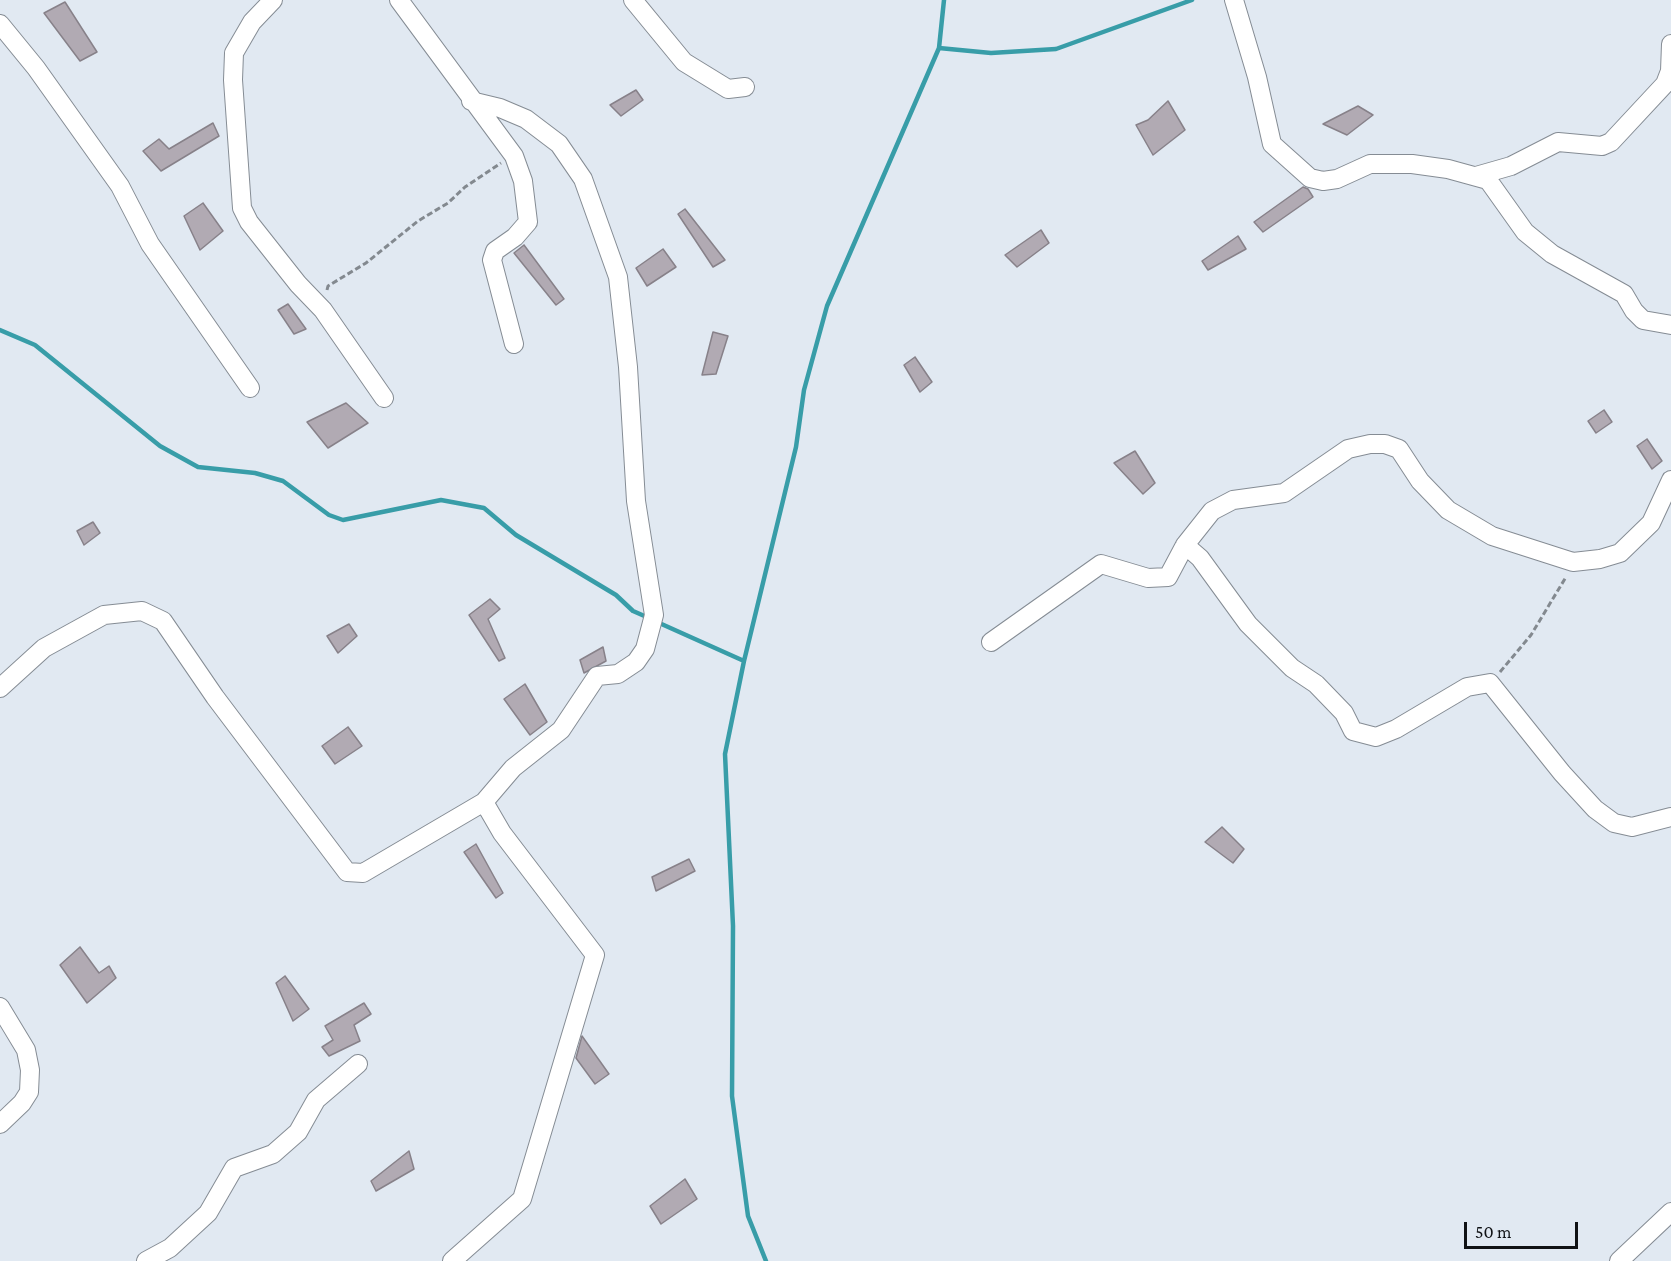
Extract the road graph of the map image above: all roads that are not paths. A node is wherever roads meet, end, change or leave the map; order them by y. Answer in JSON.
{"nodes":[{"id":1,"x":273,"y":0,"type":"edge"},
{"id":2,"x":399,"y":0,"type":"edge"},
{"id":3,"x":633,"y":0,"type":"edge"},
{"id":4,"x":1234,"y":0,"type":"edge"},
{"id":5,"x":0,"y":24,"type":"edge"},
{"id":6,"x":1671,"y":44,"type":"edge"},
{"id":7,"x":745,"y":87,"type":"dead end"},
{"id":8,"x":471,"y":101,"type":"junction"},
{"id":9,"x":1476,"y":176,"type":"junction"},
{"id":10,"x":1671,"y":325,"type":"edge"},
{"id":11,"x":514,"y":344,"type":"dead end"},
{"id":12,"x":250,"y":388,"type":"dead end"},
{"id":13,"x":384,"y":398,"type":"dead end"},
{"id":14,"x":1671,"y":480,"type":"edge"},
{"id":15,"x":1185,"y":545,"type":"junction"},
{"id":16,"x":991,"y":642,"type":"dead end"},
{"id":17,"x":0,"y":688,"type":"edge"},
{"id":18,"x":484,"y":802,"type":"junction"},
{"id":19,"x":1671,"y":817,"type":"edge"},
{"id":20,"x":0,"y":1006,"type":"edge"},
{"id":21,"x":358,"y":1064,"type":"dead end"},
{"id":22,"x":0,"y":1124,"type":"edge"},
{"id":23,"x":1671,"y":1212,"type":"edge"},
{"id":24,"x":146,"y":1261,"type":"edge"},
{"id":25,"x":452,"y":1261,"type":"edge"},
{"id":26,"x":1619,"y":1261,"type":"edge"}],
"edges":[{"from":1,"to":13,"type":"street"},
{"from":2,"to":8,"type":"street"},
{"from":3,"to":7,"type":"street"},
{"from":4,"to":9,"type":"street"},
{"from":5,"to":12,"type":"street"},
{"from":6,"to":9,"type":"street"},
{"from":8,"to":11,"type":"street"},
{"from":8,"to":18,"type":"street"},
{"from":9,"to":10,"type":"street"},
{"from":14,"to":15,"type":"street"},
{"from":15,"to":16,"type":"street"},
{"from":15,"to":19,"type":"street"},
{"from":17,"to":18,"type":"street"},
{"from":18,"to":25,"type":"street"},
{"from":20,"to":22,"type":"street"},
{"from":21,"to":24,"type":"street"},
{"from":23,"to":26,"type":"street"}]}
